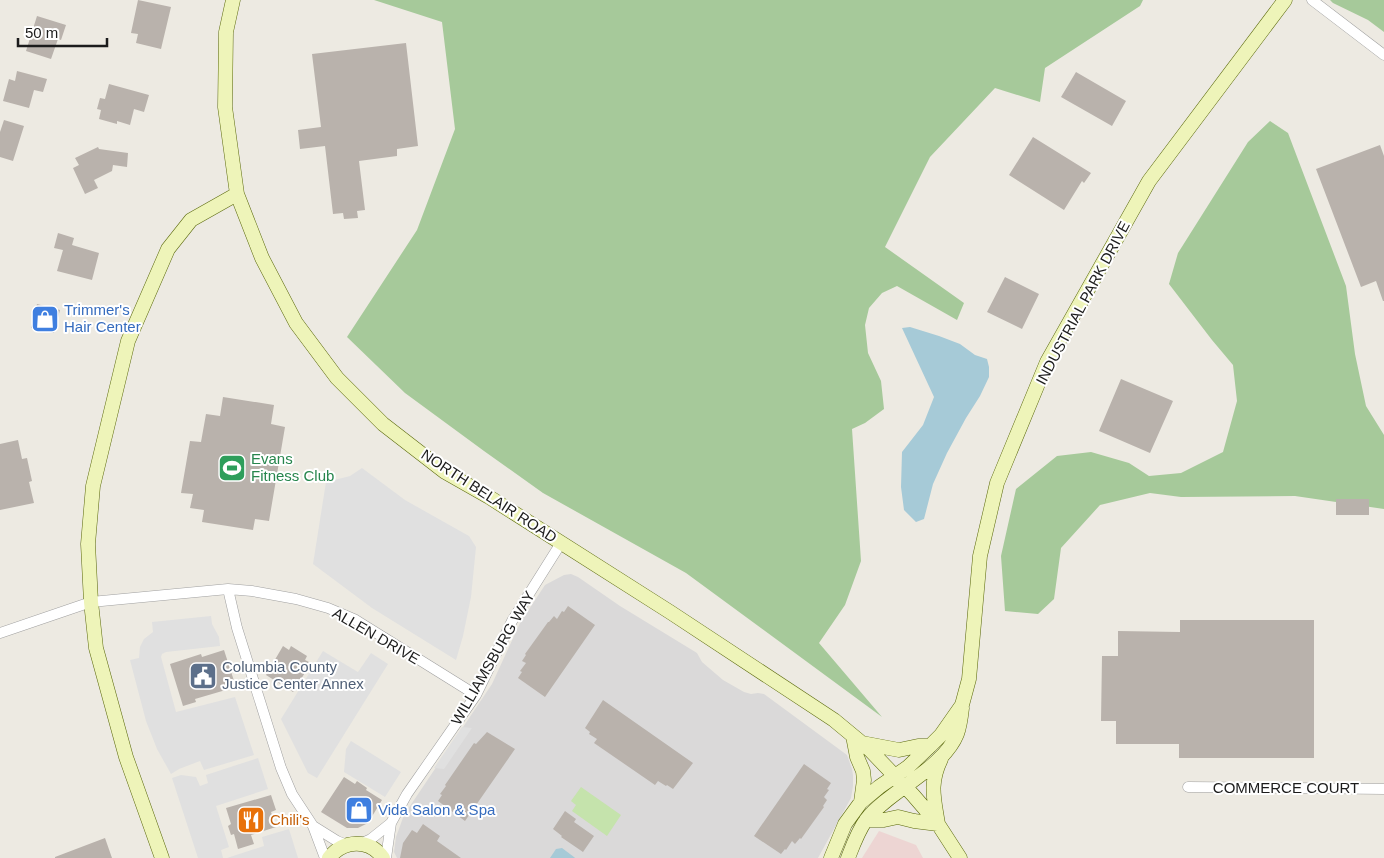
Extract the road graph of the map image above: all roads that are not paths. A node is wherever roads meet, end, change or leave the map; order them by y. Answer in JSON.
{"nodes":[{"id":1,"x":233,"y":0,"type":"edge"},
{"id":2,"x":1284,"y":0,"type":"edge"},
{"id":3,"x":1312,"y":0,"type":"edge"},
{"id":4,"x":1384,"y":55,"type":"edge"},
{"id":5,"x":237,"y":194,"type":"junction"},
{"id":6,"x":561,"y":543,"type":"junction"},
{"id":7,"x":228,"y":588,"type":"junction"},
{"id":8,"x":91,"y":602,"type":"junction"},
{"id":9,"x":0,"y":633,"type":"edge"},
{"id":10,"x":476,"y":695,"type":"junction"},
{"id":11,"x":962,"y":705,"type":"junction"},
{"id":12,"x":857,"y":739,"type":"junction"},
{"id":13,"x":930,"y":746,"type":"junction"},
{"id":14,"x":942,"y":757,"type":"junction"},
{"id":15,"x":899,"y":781,"type":"junction"},
{"id":16,"x":1188,"y":787,"type":"dead end"},
{"id":17,"x":1384,"y":789,"type":"edge"},
{"id":18,"x":861,"y":802,"type":"junction"},
{"id":19,"x":866,"y":820,"type":"junction"},
{"id":20,"x":390,"y":823,"type":"junction"},
{"id":21,"x":938,"y":824,"type":"junction"},
{"id":22,"x":313,"y":826,"type":"junction"},
{"id":23,"x":354,"y":844,"type":"junction"},
{"id":24,"x":162,"y":858,"type":"edge"},
{"id":25,"x":327,"y":858,"type":"edge"},
{"id":26,"x":384,"y":858,"type":"edge"},
{"id":27,"x":831,"y":858,"type":"edge"},
{"id":28,"x":848,"y":858,"type":"edge"},
{"id":29,"x":960,"y":858,"type":"edge"}],
"edges":[{"from":1,"to":5,"type":"street","name":"NORTH BELAIR ROAD"},
{"from":2,"to":11,"type":"street","name":"INDUSTRIAL PARK DRIVE"},
{"from":3,"to":4,"type":"street"},
{"from":5,"to":6,"type":"street","name":"NORTH BELAIR ROAD"},
{"from":5,"to":8,"type":"street"},
{"from":6,"to":10,"type":"street","name":"WILLIAMSBURG WAY"},
{"from":6,"to":12,"type":"street","name":"NORTH BELAIR ROAD"},
{"from":7,"to":8,"type":"street","name":"ALLEN DRIVE"},
{"from":7,"to":10,"type":"street","name":"ALLEN DRIVE"},
{"from":7,"to":22,"type":"street"},
{"from":8,"to":9,"type":"street","name":"ALLEN DRIVE"},
{"from":8,"to":24,"type":"street"},
{"from":10,"to":20,"type":"street","name":"WILLIAMSBURG WAY"},
{"from":11,"to":13,"type":"street","name":"INDUSTRIAL PARK DRIVE"},
{"from":11,"to":14,"type":"street","name":"INDUSTRIAL PARK DRIVE"},
{"from":12,"to":13,"type":"street"},
{"from":12,"to":15,"type":"street","name":"NORTH BELAIR ROAD"},
{"from":12,"to":18,"type":"street"},
{"from":13,"to":15,"type":"street","name":"INDUSTRIAL PARK DRIVE"},
{"from":14,"to":15,"type":"street","name":"INDUSTRIAL PARK DRIVE"},
{"from":14,"to":21,"type":"street"},
{"from":15,"to":18,"type":"street"},
{"from":15,"to":19,"type":"street"},
{"from":15,"to":21,"type":"street","name":"NORTH BELAIR ROAD"},
{"from":16,"to":17,"type":"street","name":"COMMERCE COURT"},
{"from":18,"to":27,"type":"street"},
{"from":19,"to":21,"type":"street"},
{"from":19,"to":28,"type":"street"},
{"from":20,"to":23,"type":"street","name":"WILLIAMSBURG WAY"},
{"from":20,"to":26,"type":"street","name":"WILLIAMSBURG WAY"},
{"from":21,"to":29,"type":"street","name":"NORTH BELAIR ROAD"},
{"from":22,"to":23,"type":"street"},
{"from":22,"to":25,"type":"street"},
{"from":23,"to":25,"type":"street"},
{"from":23,"to":26,"type":"street"}]}
